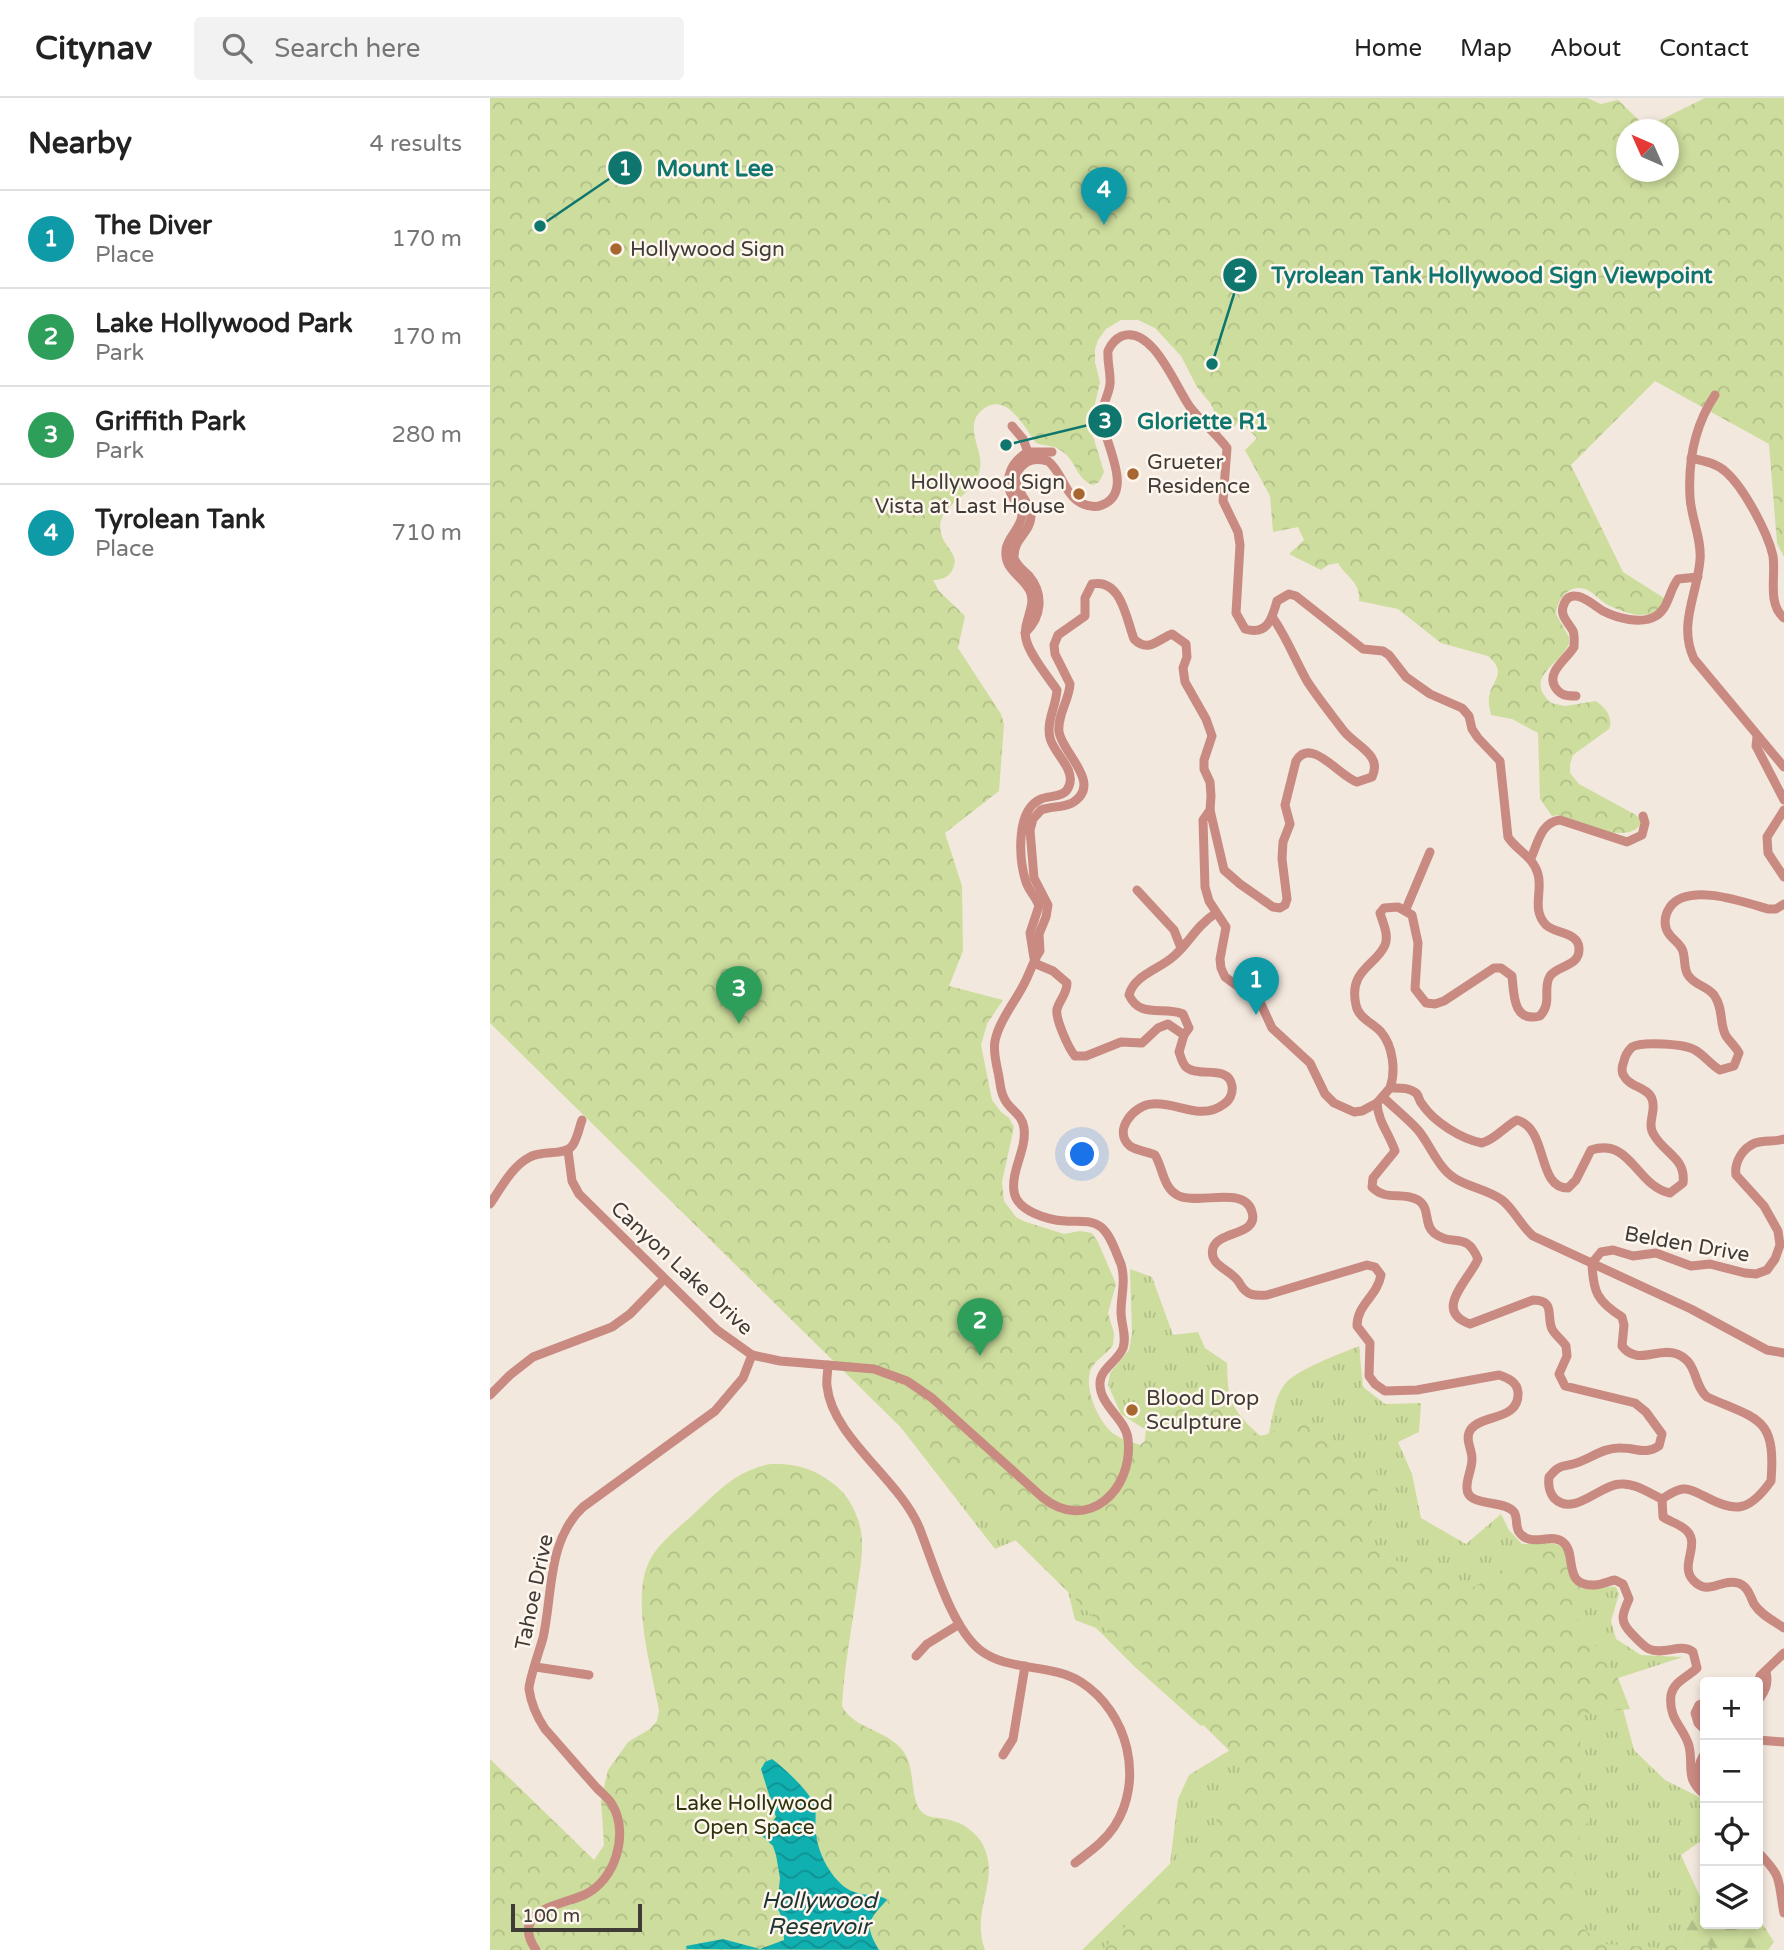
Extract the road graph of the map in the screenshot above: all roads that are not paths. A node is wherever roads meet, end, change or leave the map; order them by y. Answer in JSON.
{"nodes":[{"id":1,"x":1715,"y":395,"type":"dead end"},
{"id":2,"x":1012,"y":426,"type":"dead end"},
{"id":3,"x":1028,"y":452,"type":"junction"},
{"id":4,"x":1052,"y":452,"type":"dead end"},
{"id":5,"x":1691,"y":458,"type":"junction"},
{"id":6,"x":1698,"y":577,"type":"junction"},
{"id":7,"x":1273,"y":618,"type":"junction"},
{"id":8,"x":1784,"y":618,"type":"edge"},
{"id":9,"x":1025,"y":633,"type":"junction"},
{"id":10,"x":1066,"y":678,"type":"junction"},
{"id":11,"x":1057,"y":690,"type":"junction"},
{"id":12,"x":1576,"y":696,"type":"dead end"},
{"id":13,"x":1055,"y":702,"type":"junction"},
{"id":14,"x":1065,"y":706,"type":"junction"},
{"id":15,"x":1757,"y":737,"type":"junction"},
{"id":16,"x":1784,"y":767,"type":"edge"},
{"id":17,"x":1784,"y":800,"type":"edge"},
{"id":18,"x":1210,"y":810,"type":"junction"},
{"id":19,"x":1784,"y":810,"type":"edge"},
{"id":20,"x":1643,"y":816,"type":"dead end"},
{"id":21,"x":1430,"y":852,"type":"dead end"},
{"id":22,"x":1531,"y":858,"type":"junction"},
{"id":23,"x":1784,"y":877,"type":"edge"},
{"id":24,"x":1137,"y":890,"type":"dead end"},
{"id":25,"x":1784,"y":904,"type":"edge"},
{"id":26,"x":1406,"y":909,"type":"junction"},
{"id":27,"x":1216,"y":913,"type":"junction"},
{"id":28,"x":1181,"y":948,"type":"junction"},
{"id":29,"x":1034,"y":960,"type":"junction"},
{"id":30,"x":1184,"y":1034,"type":"junction"},
{"id":31,"x":1390,"y":1088,"type":"junction"},
{"id":32,"x":1380,"y":1100,"type":"junction"},
{"id":33,"x":582,"y":1120,"type":"dead end"},
{"id":34,"x":1784,"y":1139,"type":"edge"},
{"id":35,"x":568,"y":1151,"type":"junction"},
{"id":36,"x":490,"y":1204,"type":"edge"},
{"id":37,"x":1592,"y":1263,"type":"junction"},
{"id":38,"x":664,"y":1279,"type":"junction"},
{"id":39,"x":1784,"y":1353,"type":"edge"},
{"id":40,"x":752,"y":1355,"type":"junction"},
{"id":41,"x":828,"y":1365,"type":"junction"},
{"id":42,"x":490,"y":1395,"type":"edge"},
{"id":43,"x":1662,"y":1499,"type":"junction"},
{"id":44,"x":958,"y":1625,"type":"junction"},
{"id":45,"x":1784,"y":1628,"type":"edge"},
{"id":46,"x":1784,"y":1653,"type":"edge"},
{"id":47,"x":916,"y":1656,"type":"dead end"},
{"id":48,"x":1025,"y":1666,"type":"junction"},
{"id":49,"x":536,"y":1667,"type":"junction"},
{"id":50,"x":1766,"y":1672,"type":"junction"},
{"id":51,"x":589,"y":1675,"type":"dead end"},
{"id":52,"x":1760,"y":1677,"type":"edge"},
{"id":53,"x":1763,"y":1695,"type":"edge"},
{"id":54,"x":1700,"y":1704,"type":"edge"},
{"id":55,"x":1700,"y":1725,"type":"edge"},
{"id":56,"x":1763,"y":1740,"type":"edge"},
{"id":57,"x":1784,"y":1742,"type":"edge"},
{"id":58,"x":1003,"y":1755,"type":"dead end"},
{"id":59,"x":1700,"y":1790,"type":"edge"},
{"id":60,"x":1763,"y":1857,"type":"edge"},
{"id":61,"x":1075,"y":1863,"type":"dead end"},
{"id":62,"x":1784,"y":1913,"type":"edge"},
{"id":63,"x":536,"y":1950,"type":"edge"}],
"edges":[{"from":1,"to":5,"type":"street"},
{"from":2,"to":3,"type":"street"},
{"from":3,"to":4,"type":"street"},
{"from":3,"to":9,"type":"street"},
{"from":5,"to":6,"type":"street"},
{"from":5,"to":8,"type":"street"},
{"from":6,"to":12,"type":"street"},
{"from":6,"to":15,"type":"street"},
{"from":7,"to":9,"type":"street"},
{"from":7,"to":18,"type":"street"},
{"from":7,"to":22,"type":"street"},
{"from":9,"to":11,"type":"street"},
{"from":10,"to":11,"type":"street"},
{"from":10,"to":14,"type":"street"},
{"from":10,"to":18,"type":"street"},
{"from":11,"to":13,"type":"street"},
{"from":13,"to":14,"type":"street"},
{"from":13,"to":29,"type":"street"},
{"from":14,"to":29,"type":"street"},
{"from":15,"to":16,"type":"street"},
{"from":15,"to":17,"type":"street"},
{"from":18,"to":27,"type":"street"},
{"from":19,"to":23,"type":"street"},
{"from":20,"to":22,"type":"street"},
{"from":21,"to":26,"type":"street"},
{"from":22,"to":26,"type":"street"},
{"from":24,"to":28,"type":"street"},
{"from":25,"to":31,"type":"street"},
{"from":26,"to":31,"type":"street"},
{"from":27,"to":28,"type":"street"},
{"from":27,"to":32,"type":"street"},
{"from":28,"to":30,"type":"street"},
{"from":29,"to":30,"type":"street"},
{"from":29,"to":41,"type":"street","name":"Canyon Lake Drive"},
{"from":30,"to":59,"type":"street"},
{"from":31,"to":32,"type":"street"},
{"from":32,"to":37,"type":"street"},
{"from":32,"to":43,"type":"street"},
{"from":33,"to":35,"type":"street"},
{"from":34,"to":37,"type":"street","name":"Belden Drive"},
{"from":35,"to":36,"type":"street"},
{"from":35,"to":38,"type":"street","name":"Canyon Lake Drive"},
{"from":37,"to":39,"type":"street"},
{"from":37,"to":43,"type":"street"},
{"from":38,"to":40,"type":"street","name":"Canyon Lake Drive"},
{"from":38,"to":42,"type":"street"},
{"from":40,"to":41,"type":"street","name":"Canyon Lake Drive"},
{"from":40,"to":49,"type":"street","name":"Tahoe Drive"},
{"from":41,"to":44,"type":"street"},
{"from":43,"to":45,"type":"street"},
{"from":44,"to":47,"type":"street"},
{"from":44,"to":48,"type":"street"},
{"from":46,"to":50,"type":"street"},
{"from":48,"to":58,"type":"street"},
{"from":48,"to":61,"type":"street"},
{"from":49,"to":51,"type":"street"},
{"from":49,"to":63,"type":"street","name":"Tahoe Drive"},
{"from":50,"to":52,"type":"street"},
{"from":50,"to":53,"type":"street"},
{"from":54,"to":55,"type":"street"},
{"from":56,"to":57,"type":"street"},
{"from":60,"to":62,"type":"street"}]}
